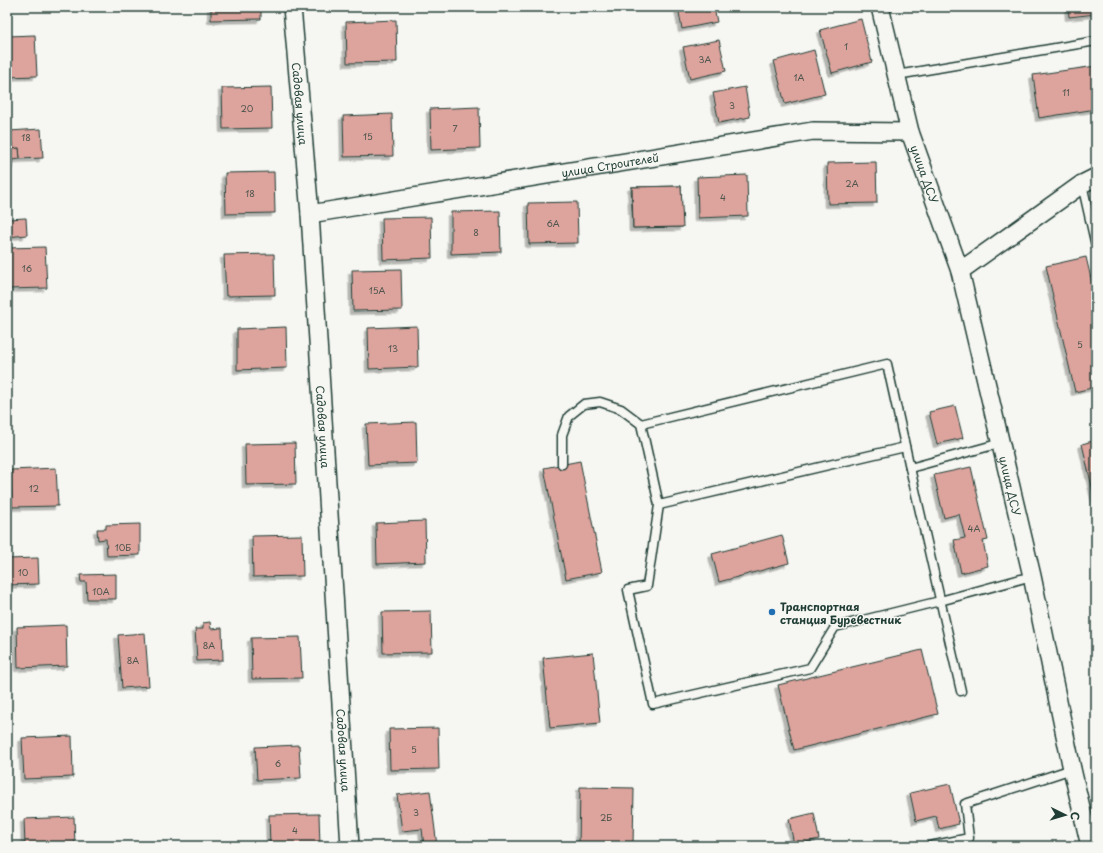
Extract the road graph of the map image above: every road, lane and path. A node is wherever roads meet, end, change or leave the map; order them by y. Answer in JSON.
{"nodes":[{"id":1,"x":292,"y":7,"type":"edge"},
{"id":2,"x":880,"y":7,"type":"edge"},
{"id":3,"x":1096,"y":41,"type":"edge"},
{"id":4,"x":897,"y":75,"type":"junction"},
{"id":5,"x":910,"y":132,"type":"junction"},
{"id":6,"x":1089,"y":181,"type":"edge"},
{"id":7,"x":310,"y":214,"type":"junction"},
{"id":8,"x":1096,"y":246,"type":"edge"},
{"id":9,"x":960,"y":271,"type":"junction"},
{"id":10,"x":641,"y":424,"type":"junction"},
{"id":11,"x":1001,"y":443,"type":"junction"},
{"id":12,"x":905,"y":447,"type":"junction"},
{"id":13,"x":562,"y":464,"type":"dead end"},
{"id":14,"x":910,"y":468,"type":"junction"},
{"id":15,"x":659,"y":505,"type":"junction"},
{"id":16,"x":1032,"y":576,"type":"junction"},
{"id":17,"x":940,"y":601,"type":"junction"},
{"id":18,"x":961,"y":691,"type":"dead end"},
{"id":19,"x":1072,"y":768,"type":"junction"},
{"id":20,"x":350,"y":846,"type":"edge"},
{"id":21,"x":930,"y":846,"type":"edge"},
{"id":22,"x":1090,"y":846,"type":"edge"}],
"edges":[{"from":1,"to":7,"type":"street","name":"Садовая улица"},
{"from":2,"to":4,"type":"street","name":"улица ДСУ"},
{"from":3,"to":4,"type":"lane"},
{"from":4,"to":5,"type":"street","name":"улица ДСУ"},
{"from":5,"to":7,"type":"street","name":"улица Строителей"},
{"from":5,"to":9,"type":"street","name":"улица ДСУ"},
{"from":6,"to":8,"type":"lane"},
{"from":6,"to":9,"type":"street"},
{"from":7,"to":20,"type":"street","name":"Садовая улица"},
{"from":9,"to":11,"type":"street","name":"улица ДСУ"},
{"from":10,"to":12,"type":"lane"},
{"from":10,"to":13,"type":"lane"},
{"from":10,"to":15,"type":"lane"},
{"from":11,"to":14,"type":"lane"},
{"from":11,"to":16,"type":"street","name":"улица ДСУ"},
{"from":12,"to":14,"type":"lane"},
{"from":12,"to":15,"type":"lane"},
{"from":14,"to":17,"type":"lane"},
{"from":15,"to":17,"type":"lane"},
{"from":16,"to":17,"type":"lane"},
{"from":16,"to":19,"type":"street","name":"улица ДСУ"},
{"from":17,"to":18,"type":"lane"},
{"from":19,"to":21,"type":"lane"},
{"from":19,"to":22,"type":"street","name":"улица ДСУ"}]}
